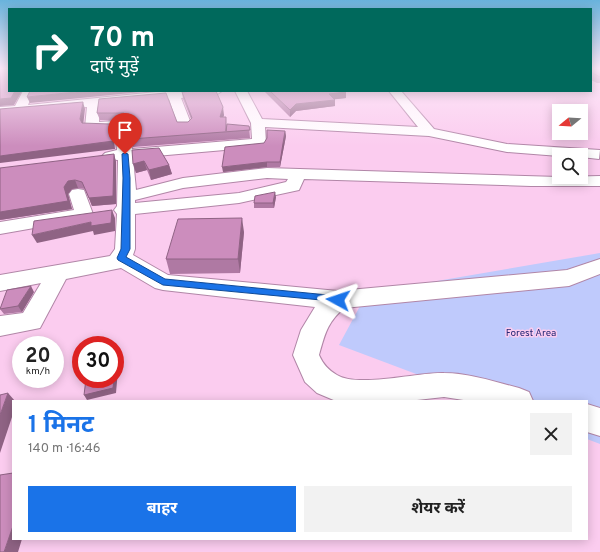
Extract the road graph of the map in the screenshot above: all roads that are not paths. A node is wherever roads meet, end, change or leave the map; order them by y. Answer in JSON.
{"nodes":[{"id":1,"x":27,"y":95,"type":"edge"},
{"id":2,"x":159,"y":95,"type":"edge"},
{"id":3,"x":174,"y":95,"type":"edge"},
{"id":4,"x":243,"y":95,"type":"edge"},
{"id":5,"x":397,"y":95,"type":"edge"},
{"id":6,"x":94,"y":103,"type":"junction"},
{"id":7,"x":19,"y":110,"type":"junction"},
{"id":8,"x":0,"y":111,"type":"edge"},
{"id":9,"x":258,"y":123,"type":"junction"},
{"id":10,"x":185,"y":126,"type":"edge"},
{"id":11,"x":429,"y":132,"type":"junction"},
{"id":12,"x":125,"y":154,"type":"junction"},
{"id":13,"x":600,"y":154,"type":"edge"},
{"id":14,"x":97,"y":158,"type":"edge"},
{"id":15,"x":600,"y":175,"type":"edge"},
{"id":16,"x":600,"y":181,"type":"edge"},
{"id":17,"x":78,"y":194,"type":"dead end"},
{"id":18,"x":126,"y":203,"type":"junction"},
{"id":19,"x":95,"y":213,"type":"junction"},
{"id":20,"x":0,"y":228,"type":"edge"},
{"id":21,"x":121,"y":258,"type":"junction"},
{"id":22,"x":600,"y":266,"type":"edge"},
{"id":23,"x":58,"y":273,"type":"junction"},
{"id":24,"x":0,"y":283,"type":"edge"},
{"id":25,"x":338,"y":300,"type":"junction"},
{"id":26,"x":0,"y":326,"type":"edge"},
{"id":27,"x":515,"y":400,"type":"edge"},
{"id":28,"x":588,"y":418,"type":"edge"},
{"id":29,"x":600,"y":422,"type":"edge"}],
"edges":[{"from":1,"to":7,"type":"street"},
{"from":2,"to":6,"type":"street"},
{"from":3,"to":10,"type":"street"},
{"from":4,"to":9,"type":"street"},
{"from":5,"to":11,"type":"street"},
{"from":6,"to":7,"type":"street"},
{"from":6,"to":12,"type":"street"},
{"from":7,"to":8,"type":"street"},
{"from":9,"to":11,"type":"street"},
{"from":9,"to":12,"type":"street"},
{"from":11,"to":13,"type":"street"},
{"from":12,"to":14,"type":"street"},
{"from":12,"to":18,"type":"street"},
{"from":13,"to":15,"type":"street"},
{"from":16,"to":18,"type":"street"},
{"from":17,"to":19,"type":"street"},
{"from":18,"to":19,"type":"street"},
{"from":18,"to":21,"type":"street"},
{"from":19,"to":20,"type":"street"},
{"from":21,"to":23,"type":"street"},
{"from":21,"to":25,"type":"street"},
{"from":22,"to":25,"type":"street"},
{"from":23,"to":24,"type":"street"},
{"from":23,"to":26,"type":"street"},
{"from":25,"to":27,"type":"street"},
{"from":28,"to":29,"type":"street"}]}
